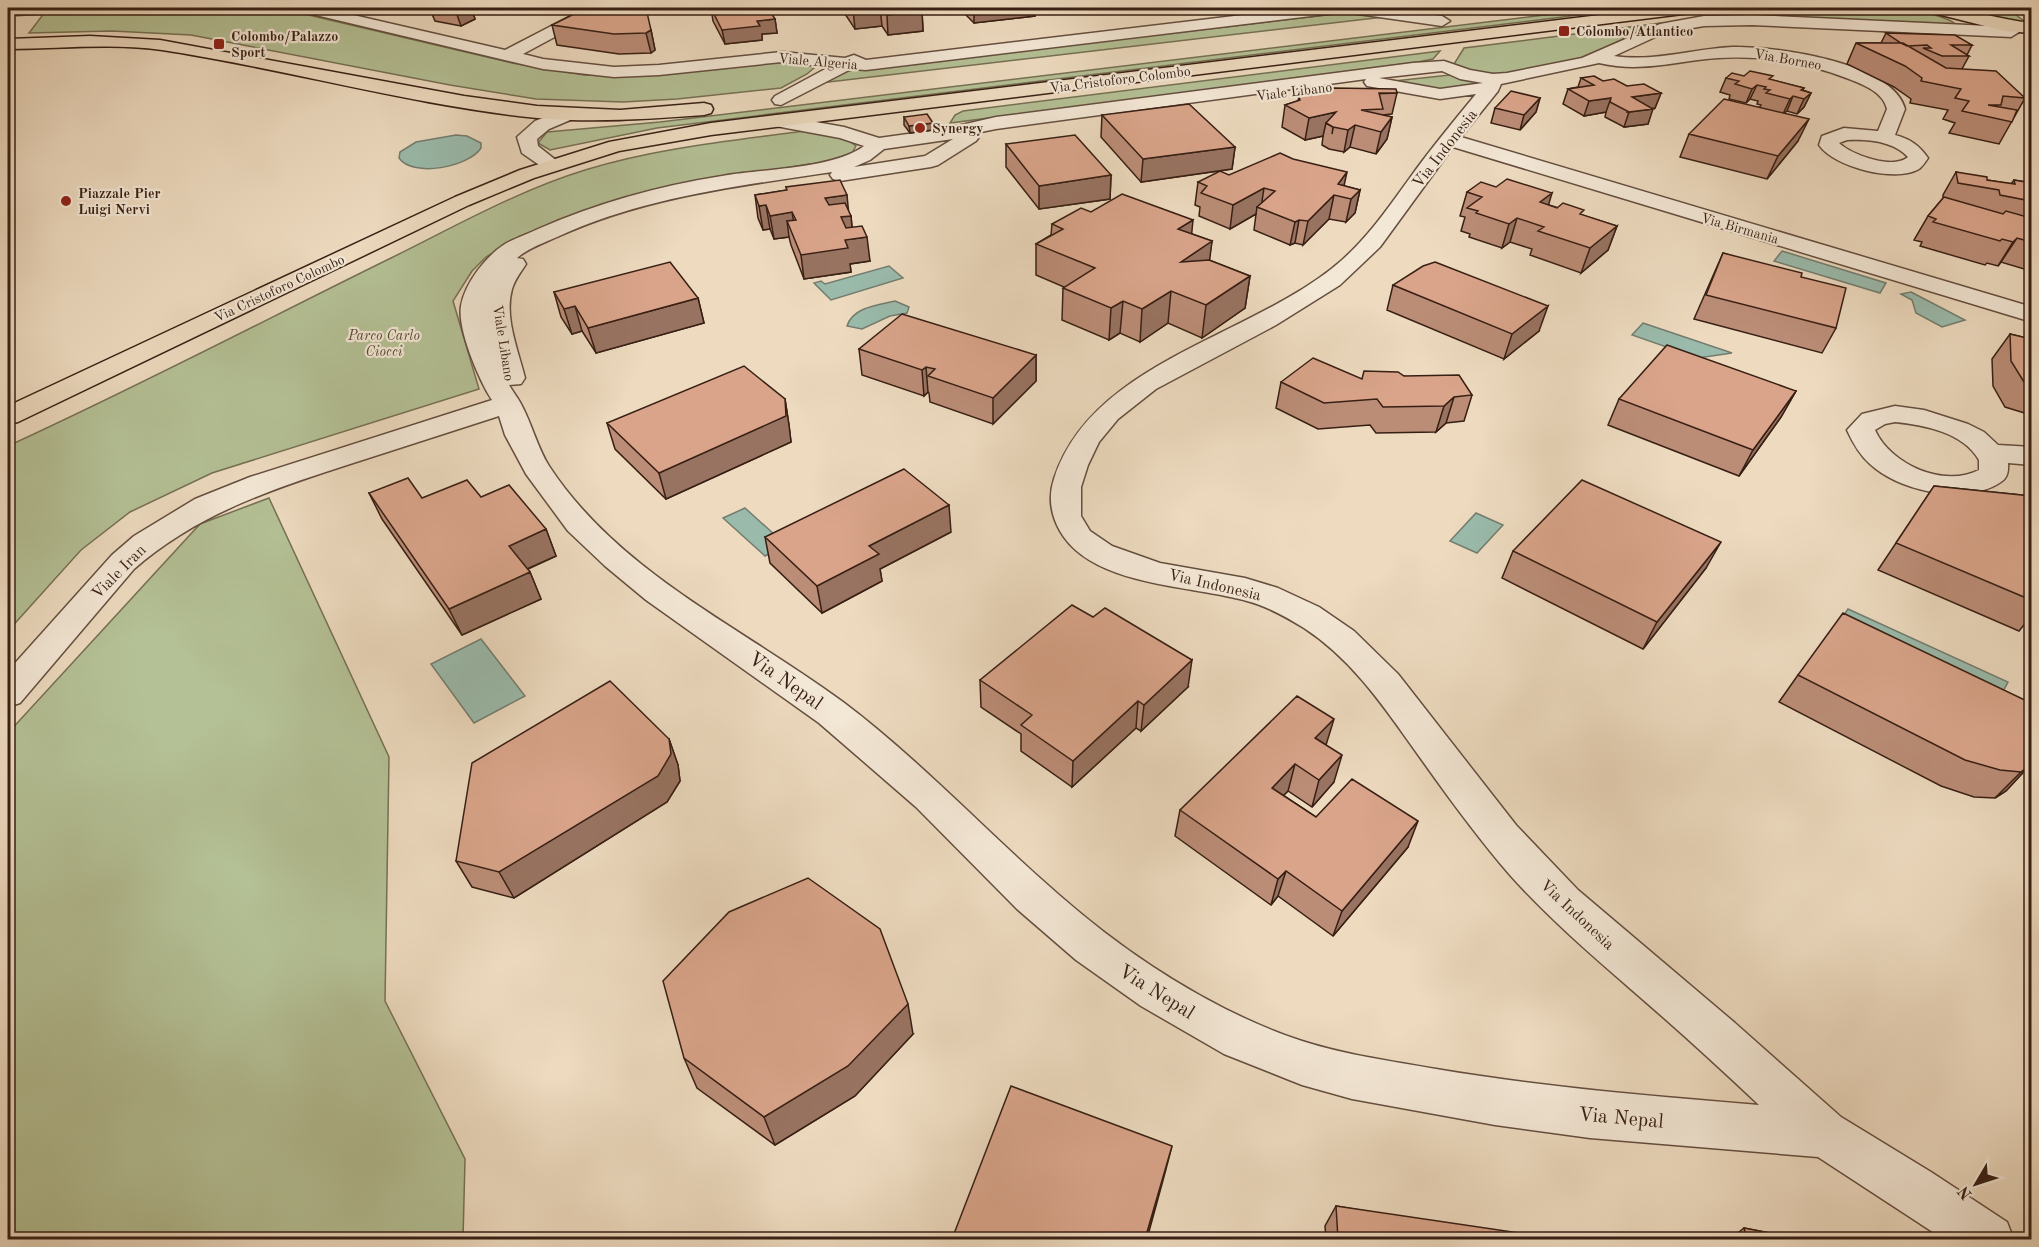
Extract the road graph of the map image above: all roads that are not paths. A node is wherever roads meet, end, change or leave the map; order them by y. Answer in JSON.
{"nodes":[{"id":1,"x":54,"y":8,"type":"edge"},
{"id":2,"x":305,"y":8,"type":"edge"},
{"id":3,"x":337,"y":8,"type":"edge"},
{"id":4,"x":597,"y":8,"type":"edge"},
{"id":5,"x":1299,"y":8,"type":"edge"},
{"id":6,"x":1336,"y":8,"type":"edge"},
{"id":7,"x":1351,"y":8,"type":"edge"},
{"id":8,"x":1691,"y":8,"type":"edge"},
{"id":9,"x":1931,"y":8,"type":"edge"},
{"id":10,"x":1945,"y":8,"type":"edge"},
{"id":11,"x":16,"y":11,"type":"edge"},
{"id":12,"x":1277,"y":11,"type":"edge"},
{"id":13,"x":1966,"y":15,"type":"junction"},
{"id":14,"x":1442,"y":21,"type":"junction"},
{"id":15,"x":1464,"y":27,"type":"junction"},
{"id":16,"x":1372,"y":29,"type":"dead end"},
{"id":17,"x":2024,"y":35,"type":"edge"},
{"id":18,"x":8,"y":44,"type":"edge"},
{"id":19,"x":821,"y":45,"type":"dead end"},
{"id":20,"x":891,"y":45,"type":"dead end"},
{"id":21,"x":982,"y":47,"type":"junction"},
{"id":22,"x":921,"y":51,"type":"junction"},
{"id":23,"x":511,"y":53,"type":"junction"},
{"id":24,"x":789,"y":53,"type":"junction"},
{"id":25,"x":1606,"y":60,"type":"junction"},
{"id":26,"x":846,"y":64,"type":"junction"},
{"id":27,"x":1443,"y":66,"type":"junction"},
{"id":28,"x":1364,"y":78,"type":"junction"},
{"id":29,"x":1493,"y":83,"type":"junction"},
{"id":30,"x":827,"y":95,"type":"dead end"},
{"id":31,"x":781,"y":100,"type":"junction"},
{"id":32,"x":760,"y":103,"type":"dead end"},
{"id":33,"x":717,"y":107,"type":"dead end"},
{"id":34,"x":568,"y":114,"type":"junction"},
{"id":35,"x":1071,"y":116,"type":"junction"},
{"id":36,"x":777,"y":121,"type":"junction"},
{"id":37,"x":1884,"y":138,"type":"dead end"},
{"id":38,"x":1449,"y":140,"type":"junction"},
{"id":39,"x":878,"y":144,"type":"junction"},
{"id":40,"x":854,"y":160,"type":"junction"},
{"id":41,"x":552,"y":165,"type":"junction"},
{"id":42,"x":877,"y":170,"type":"junction"},
{"id":43,"x":630,"y":208,"type":"junction"},
{"id":44,"x":2031,"y":315,"type":"edge"},
{"id":45,"x":507,"y":396,"type":"junction"},
{"id":46,"x":8,"y":417,"type":"edge"},
{"id":47,"x":1990,"y":453,"type":"dead end"},
{"id":48,"x":2031,"y":456,"type":"edge"},
{"id":49,"x":288,"y":466,"type":"junction"},
{"id":50,"x":8,"y":660,"type":"edge"},
{"id":51,"x":8,"y":694,"type":"edge"},
{"id":52,"x":1824,"y":1134,"type":"junction"},
{"id":53,"x":1989,"y":1239,"type":"edge"}],
"edges":[{"from":1,"to":11,"type":"street"},
{"from":2,"to":23,"type":"street","name":"Viale Algeria"},
{"from":3,"to":23,"type":"street","name":"Viale Algeria"},
{"from":4,"to":23,"type":"street"},
{"from":5,"to":12,"type":"street","name":"Viale Algeria"},
{"from":6,"to":12,"type":"street","name":"Viale Algeria"},
{"from":7,"to":14,"type":"street"},
{"from":8,"to":15,"type":"main road","name":"Via Cristoforo Colombo"},
{"from":9,"to":13,"type":"main road"},
{"from":10,"to":13,"type":"main road"},
{"from":12,"to":21,"type":"street","name":"Viale Algeria"},
{"from":13,"to":17,"type":"main road"},
{"from":14,"to":15,"type":"main road","name":"Via Cristoforo Colombo"},
{"from":14,"to":16,"type":"main road","name":"Via Cristoforo Colombo"},
{"from":15,"to":27,"type":"street"},
{"from":15,"to":36,"type":"main road","name":"Via Cristoforo Colombo"},
{"from":17,"to":25,"type":"street"},
{"from":18,"to":34,"type":"main road"},
{"from":19,"to":24,"type":"street","name":"Viale Algeria"},
{"from":20,"to":22,"type":"street","name":"Viale Algeria"},
{"from":21,"to":22,"type":"street","name":"Viale Algeria"},
{"from":21,"to":26,"type":"street","name":"Viale Algeria"},
{"from":22,"to":26,"type":"street"},
{"from":23,"to":24,"type":"street","name":"Viale Algeria"},
{"from":24,"to":26,"type":"street","name":"Viale Algeria"},
{"from":25,"to":29,"type":"street"},
{"from":25,"to":37,"type":"street","name":"Via Borneo"},
{"from":26,"to":31,"type":"street"},
{"from":27,"to":28,"type":"street","name":"Viale Libano"},
{"from":27,"to":29,"type":"street","name":"Viale Libano"},
{"from":28,"to":29,"type":"street","name":"Viale Libano"},
{"from":28,"to":35,"type":"street","name":"Viale Libano"},
{"from":29,"to":38,"type":"street","name":"Via Indonesia"},
{"from":30,"to":31,"type":"main road"},
{"from":31,"to":32,"type":"main road"},
{"from":33,"to":34,"type":"main road"},
{"from":34,"to":41,"type":"street"},
{"from":35,"to":39,"type":"street","name":"Viale Libano"},
{"from":35,"to":42,"type":"street","name":"Viale Libano"},
{"from":36,"to":39,"type":"street"},
{"from":36,"to":41,"type":"main road","name":"Via Cristoforo Colombo"},
{"from":38,"to":44,"type":"street","name":"Via Birmania"},
{"from":38,"to":52,"type":"street","name":"Via Indonesia"},
{"from":39,"to":40,"type":"street","name":"Viale Libano"},
{"from":40,"to":42,"type":"street"},
{"from":40,"to":43,"type":"street","name":"Viale Libano"},
{"from":41,"to":46,"type":"main road","name":"Via Cristoforo Colombo"},
{"from":42,"to":43,"type":"street","name":"Viale Libano"},
{"from":43,"to":45,"type":"street","name":"Viale Libano"},
{"from":45,"to":49,"type":"street","name":"Viale Iran"},
{"from":45,"to":52,"type":"street","name":"Via Nepal"},
{"from":47,"to":48,"type":"street"},
{"from":49,"to":50,"type":"street","name":"Viale Iran"},
{"from":49,"to":51,"type":"street","name":"Viale Iran"},
{"from":52,"to":53,"type":"street","name":"Via Nepal"}]}
